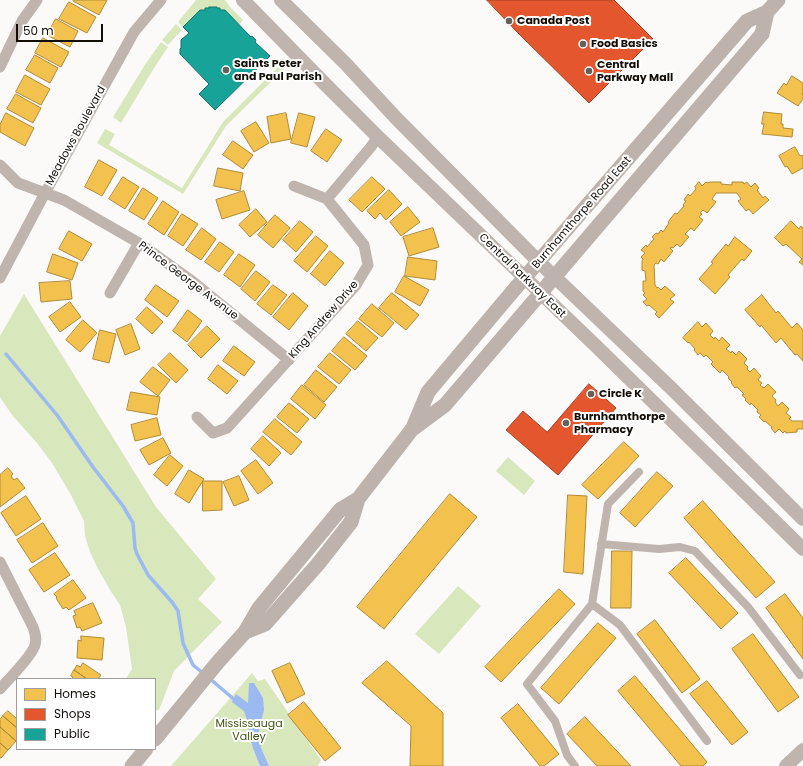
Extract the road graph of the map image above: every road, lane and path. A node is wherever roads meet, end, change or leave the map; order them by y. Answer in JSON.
{"nodes":[{"id":1,"x":37,"y":0,"type":"edge"},
{"id":2,"x":161,"y":0,"type":"edge"},
{"id":3,"x":243,"y":0,"type":"edge"},
{"id":4,"x":281,"y":0,"type":"edge"},
{"id":5,"x":778,"y":0,"type":"edge"},
{"id":6,"x":767,"y":12,"type":"junction"},
{"id":7,"x":0,"y":67,"type":"edge"},
{"id":8,"x":378,"y":137,"type":"junction"},
{"id":9,"x":0,"y":165,"type":"edge"},
{"id":10,"x":294,"y":186,"type":"dead end"},
{"id":11,"x":45,"y":193,"type":"junction"},
{"id":12,"x":327,"y":199,"type":"junction"},
{"id":13,"x":139,"y":243,"type":"junction"},
{"id":14,"x":539,"y":262,"type":"junction"},
{"id":15,"x":555,"y":277,"type":"junction"},
{"id":16,"x":0,"y":278,"type":"edge"},
{"id":17,"x":524,"y":278,"type":"junction"},
{"id":18,"x":110,"y":293,"type":"dead end"},
{"id":19,"x":541,"y":294,"type":"junction"},
{"id":20,"x":289,"y":360,"type":"junction"},
{"id":21,"x":197,"y":417,"type":"dead end"},
{"id":22,"x":413,"y":428,"type":"junction"},
{"id":23,"x":639,"y":472,"type":"dead end"},
{"id":24,"x":803,"y":519,"type":"edge"},
{"id":25,"x":601,"y":544,"type":"junction"},
{"id":26,"x":803,"y":549,"type":"edge"},
{"id":27,"x":0,"y":562,"type":"edge"},
{"id":28,"x":592,"y":604,"type":"junction"},
{"id":29,"x":800,"y":675,"type":"dead end"},
{"id":30,"x":0,"y":689,"type":"edge"},
{"id":31,"x":156,"y":738,"type":"edge"},
{"id":32,"x":707,"y":741,"type":"dead end"},
{"id":33,"x":145,"y":750,"type":"edge"},
{"id":34,"x":803,"y":750,"type":"edge"},
{"id":35,"x":132,"y":766,"type":"edge"},
{"id":36,"x":575,"y":766,"type":"edge"},
{"id":37,"x":786,"y":766,"type":"edge"}],
"edges":[{"from":1,"to":7,"type":"street"},
{"from":2,"to":11,"type":"street","name":"Meadows Boulevard"},
{"from":3,"to":8,"type":"street","name":"Central Parkway East"},
{"from":4,"to":14,"type":"street","name":"Central Parkway East"},
{"from":5,"to":6,"type":"main road","name":"Burnhamthorpe Road East"},
{"from":6,"to":14,"type":"main road","name":"Burnhamthorpe Road East"},
{"from":6,"to":15,"type":"main road","name":"Burnhamthorpe Road East"},
{"from":8,"to":12,"type":"street"},
{"from":8,"to":17,"type":"street","name":"Central Parkway East"},
{"from":9,"to":11,"type":"street","name":"Prince George Avenue"},
{"from":10,"to":12,"type":"street"},
{"from":11,"to":13,"type":"street","name":"Prince George Avenue"},
{"from":11,"to":16,"type":"street","name":"Meadows Boulevard"},
{"from":12,"to":20,"type":"street","name":"King Andrew Drive"},
{"from":13,"to":18,"type":"street"},
{"from":13,"to":20,"type":"street","name":"Prince George Avenue"},
{"from":14,"to":15,"type":"street","name":"Central Parkway East"},
{"from":14,"to":17,"type":"main road","name":"Burnhamthorpe Road East"},
{"from":15,"to":19,"type":"main road","name":"Burnhamthorpe Road East"},
{"from":15,"to":24,"type":"street","name":"Central Parkway East"},
{"from":17,"to":19,"type":"street","name":"Central Parkway East"},
{"from":17,"to":22,"type":"main road","name":"Burnhamthorpe Road East"},
{"from":19,"to":22,"type":"main road","name":"Burnhamthorpe Road East"},
{"from":19,"to":26,"type":"street","name":"Central Parkway East"},
{"from":20,"to":21,"type":"street","name":"King Andrew Drive"},
{"from":22,"to":31,"type":"main road","name":"Burnhamthorpe Road East"},
{"from":23,"to":25,"type":"street"},
{"from":25,"to":28,"type":"street"},
{"from":25,"to":29,"type":"street"},
{"from":27,"to":30,"type":"street"},
{"from":28,"to":32,"type":"street"},
{"from":28,"to":36,"type":"street"},
{"from":33,"to":35,"type":"main road"},
{"from":34,"to":37,"type":"street"}]}
